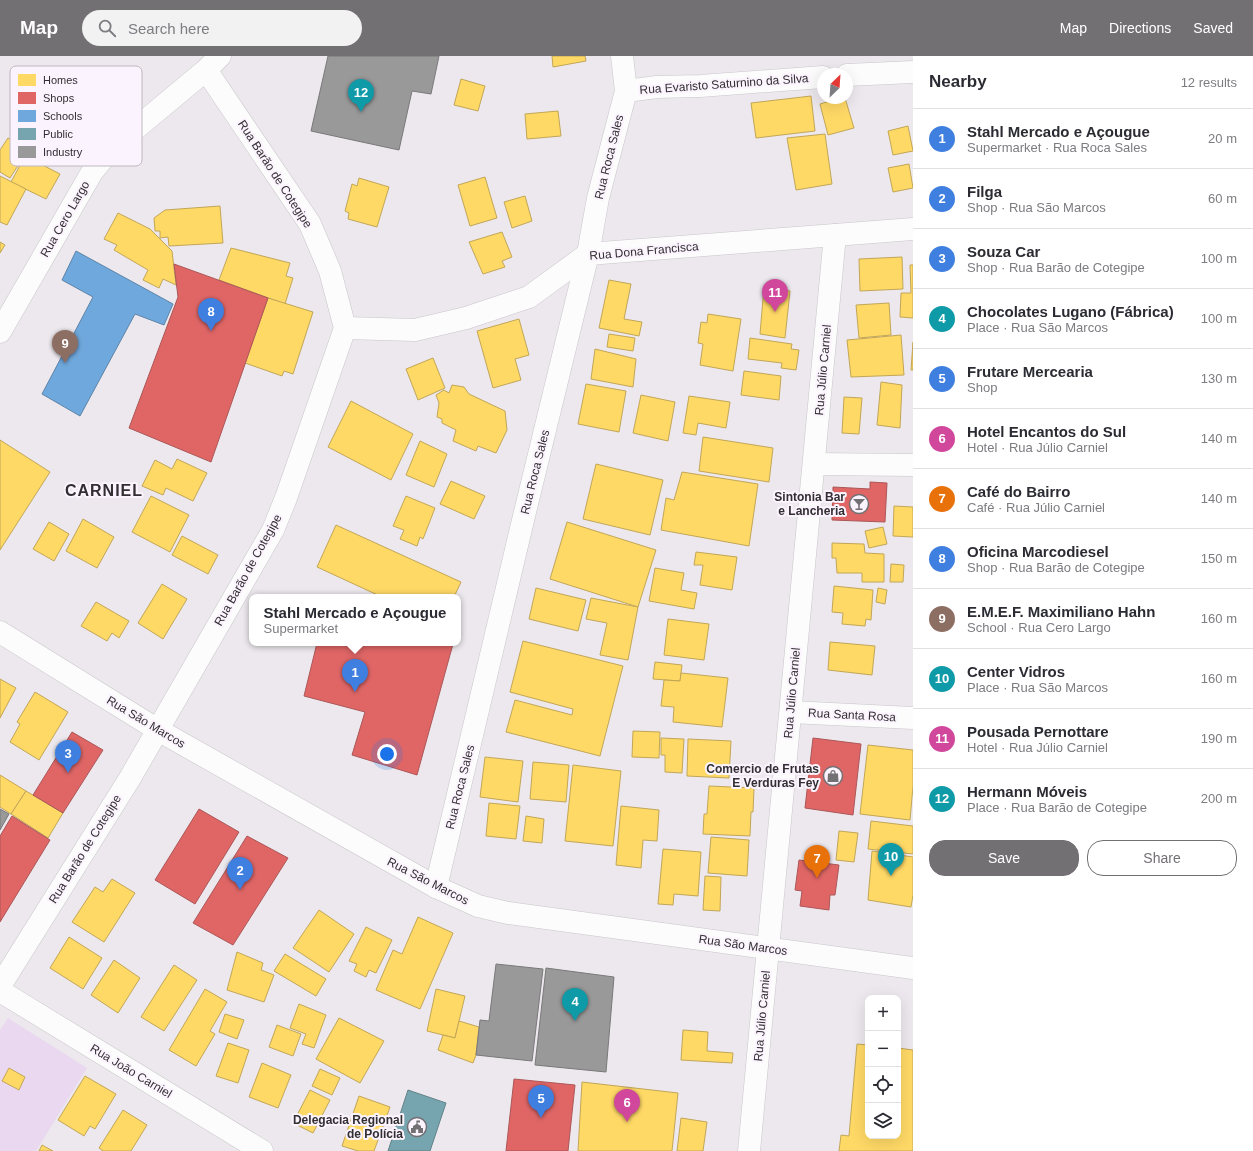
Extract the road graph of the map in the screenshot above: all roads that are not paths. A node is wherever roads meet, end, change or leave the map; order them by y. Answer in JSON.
{"nodes":[{"id":1,"x":622,"y":56,"type":"edge"},
{"id":2,"x":213,"y":63,"type":"edge"},
{"id":3,"x":853,"y":69,"type":"edge"},
{"id":4,"x":913,"y":72,"type":"edge"},
{"id":5,"x":817,"y":77,"type":"edge"},
{"id":6,"x":626,"y":91,"type":"junction"},
{"id":7,"x":142,"y":123,"type":"edge"},
{"id":8,"x":97,"y":166,"type":"edge"},
{"id":9,"x":913,"y":229,"type":"edge"},
{"id":10,"x":836,"y":235,"type":"junction"},
{"id":11,"x":588,"y":254,"type":"junction"},
{"id":12,"x":345,"y":328,"type":"junction"},
{"id":13,"x":0,"y":332,"type":"edge"},
{"id":14,"x":814,"y":464,"type":"junction"},
{"id":15,"x":913,"y":465,"type":"edge"},
{"id":16,"x":0,"y":632,"type":"edge"},
{"id":17,"x":790,"y":712,"type":"junction"},
{"id":18,"x":913,"y":718,"type":"edge"},
{"id":19,"x":158,"y":730,"type":"junction"},
{"id":20,"x":436,"y":887,"type":"junction"},
{"id":21,"x":768,"y":949,"type":"junction"},
{"id":22,"x":913,"y":968,"type":"edge"},
{"id":23,"x":0,"y":986,"type":"edge"},
{"id":24,"x":0,"y":991,"type":"edge"},
{"id":25,"x":262,"y":1151,"type":"edge"},
{"id":26,"x":749,"y":1151,"type":"edge"}],
"edges":[{"from":1,"to":6,"type":"street","name":"Rua Roca Sales"},
{"from":2,"to":7,"type":"street","name":"Rua Cero Largo"},
{"from":2,"to":12,"type":"street","name":"Rua Barão de Cotegipe"},
{"from":3,"to":4,"type":"street"},
{"from":5,"to":6,"type":"street","name":"Rua Evaristo Saturnino da Silva"},
{"from":6,"to":11,"type":"street","name":"Rua Roca Sales"},
{"from":8,"to":13,"type":"street","name":"Rua Cero Largo"},
{"from":9,"to":10,"type":"street","name":"Rua Dona Francisca"},
{"from":10,"to":11,"type":"street","name":"Rua Dona Francisca"},
{"from":10,"to":14,"type":"street","name":"Rua Júlio Carniel"},
{"from":11,"to":12,"type":"street","name":"Rua Dona Francisca"},
{"from":11,"to":20,"type":"street","name":"Rua Roca Sales"},
{"from":12,"to":19,"type":"street","name":"Rua Barão de Cotegipe"},
{"from":14,"to":15,"type":"street"},
{"from":14,"to":17,"type":"street","name":"Rua Júlio Carniel"},
{"from":16,"to":19,"type":"street","name":"Rua São Marcos"},
{"from":17,"to":18,"type":"street","name":"Rua Santa Rosa"},
{"from":17,"to":21,"type":"street","name":"Rua Júlio Carniel"},
{"from":19,"to":20,"type":"street","name":"Rua São Marcos"},
{"from":19,"to":23,"type":"street","name":"Rua Barão de Cotegipe"},
{"from":20,"to":21,"type":"street","name":"Rua São Marcos"},
{"from":21,"to":22,"type":"street","name":"Rua São Marcos"},
{"from":21,"to":26,"type":"street","name":"Rua Júlio Carniel"},
{"from":24,"to":25,"type":"street","name":"Rua João Carniel"}]}
